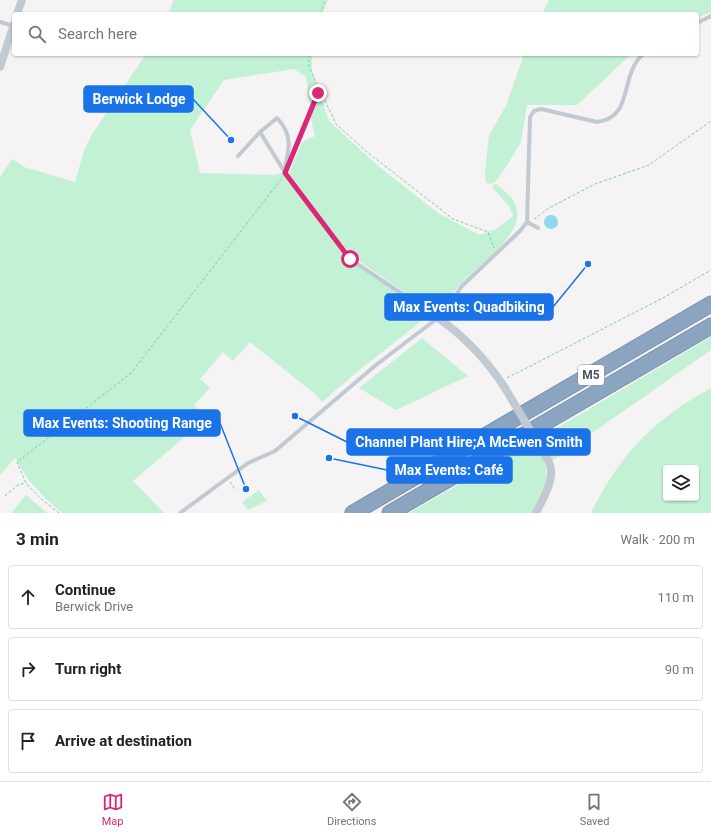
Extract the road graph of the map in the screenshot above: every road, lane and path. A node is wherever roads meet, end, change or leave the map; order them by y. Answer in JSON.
{"nodes":[{"id":1,"x":22,"y":0,"type":"edge"},
{"id":2,"x":325,"y":0,"type":"edge"},
{"id":3,"x":18,"y":12,"type":"edge"},
{"id":4,"x":321,"y":12,"type":"edge"},
{"id":5,"x":711,"y":16,"type":"edge"},
{"id":6,"x":0,"y":22,"type":"edge"},
{"id":7,"x":699,"y":22,"type":"edge"},
{"id":8,"x":12,"y":25,"type":"edge"},
{"id":9,"x":12,"y":31,"type":"edge"},
{"id":10,"x":309,"y":56,"type":"edge"},
{"id":11,"x":641,"y":56,"type":"edge"},
{"id":12,"x":0,"y":67,"type":"edge"},
{"id":13,"x":319,"y":89,"type":"junction"},
{"id":14,"x":711,"y":121,"type":"edge"},
{"id":15,"x":260,"y":132,"type":"junction"},
{"id":16,"x":294,"y":152,"type":"dead end"},
{"id":17,"x":238,"y":156,"type":"dead end"},
{"id":18,"x":285,"y":172,"type":"junction"},
{"id":19,"x":528,"y":223,"type":"junction"},
{"id":20,"x":538,"y":228,"type":"dead end"},
{"id":21,"x":497,"y":252,"type":"junction"},
{"id":22,"x":711,"y":270,"type":"edge"},
{"id":23,"x":711,"y":304,"type":"edge"},
{"id":24,"x":438,"y":318,"type":"junction"},
{"id":25,"x":711,"y":326,"type":"edge"},
{"id":26,"x":503,"y":385,"type":"junction"},
{"id":27,"x":228,"y":478,"type":"junction"},
{"id":28,"x":26,"y":483,"type":"junction"},
{"id":29,"x":235,"y":490,"type":"dead end"},
{"id":30,"x":5,"y":496,"type":"dead end"},
{"id":31,"x":59,"y":513,"type":"edge"},
{"id":32,"x":180,"y":513,"type":"edge"},
{"id":33,"x":352,"y":513,"type":"edge"},
{"id":34,"x":390,"y":513,"type":"edge"},
{"id":35,"x":536,"y":513,"type":"edge"}],
"edges":[{"from":1,"to":3,"type":"street"},
{"from":2,"to":4,"type":"path"},
{"from":5,"to":7,"type":"lane"},
{"from":6,"to":8,"type":"lane"},
{"from":9,"to":12,"type":"street"},
{"from":10,"to":13,"type":"path"},
{"from":11,"to":19,"type":"lane"},
{"from":13,"to":16,"type":"path"},
{"from":13,"to":21,"type":"path"},
{"from":14,"to":19,"type":"path"},
{"from":15,"to":17,"type":"lane"},
{"from":15,"to":18,"type":"lane"},
{"from":15,"to":18,"type":"lane"},
{"from":18,"to":24,"type":"lane"},
{"from":18,"to":28,"type":"path"},
{"from":19,"to":20,"type":"lane"},
{"from":19,"to":21,"type":"lane"},
{"from":21,"to":24,"type":"lane"},
{"from":22,"to":26,"type":"path"},
{"from":23,"to":33,"type":"highway","number":"M5"},
{"from":24,"to":26,"type":"street"},
{"from":24,"to":27,"type":"lane"},
{"from":25,"to":34,"type":"highway","number":"M5"},
{"from":26,"to":35,"type":"street","bridge":true},
{"from":27,"to":29,"type":"path"},
{"from":27,"to":32,"type":"lane"},
{"from":28,"to":30,"type":"path"},
{"from":28,"to":31,"type":"path"}]}
